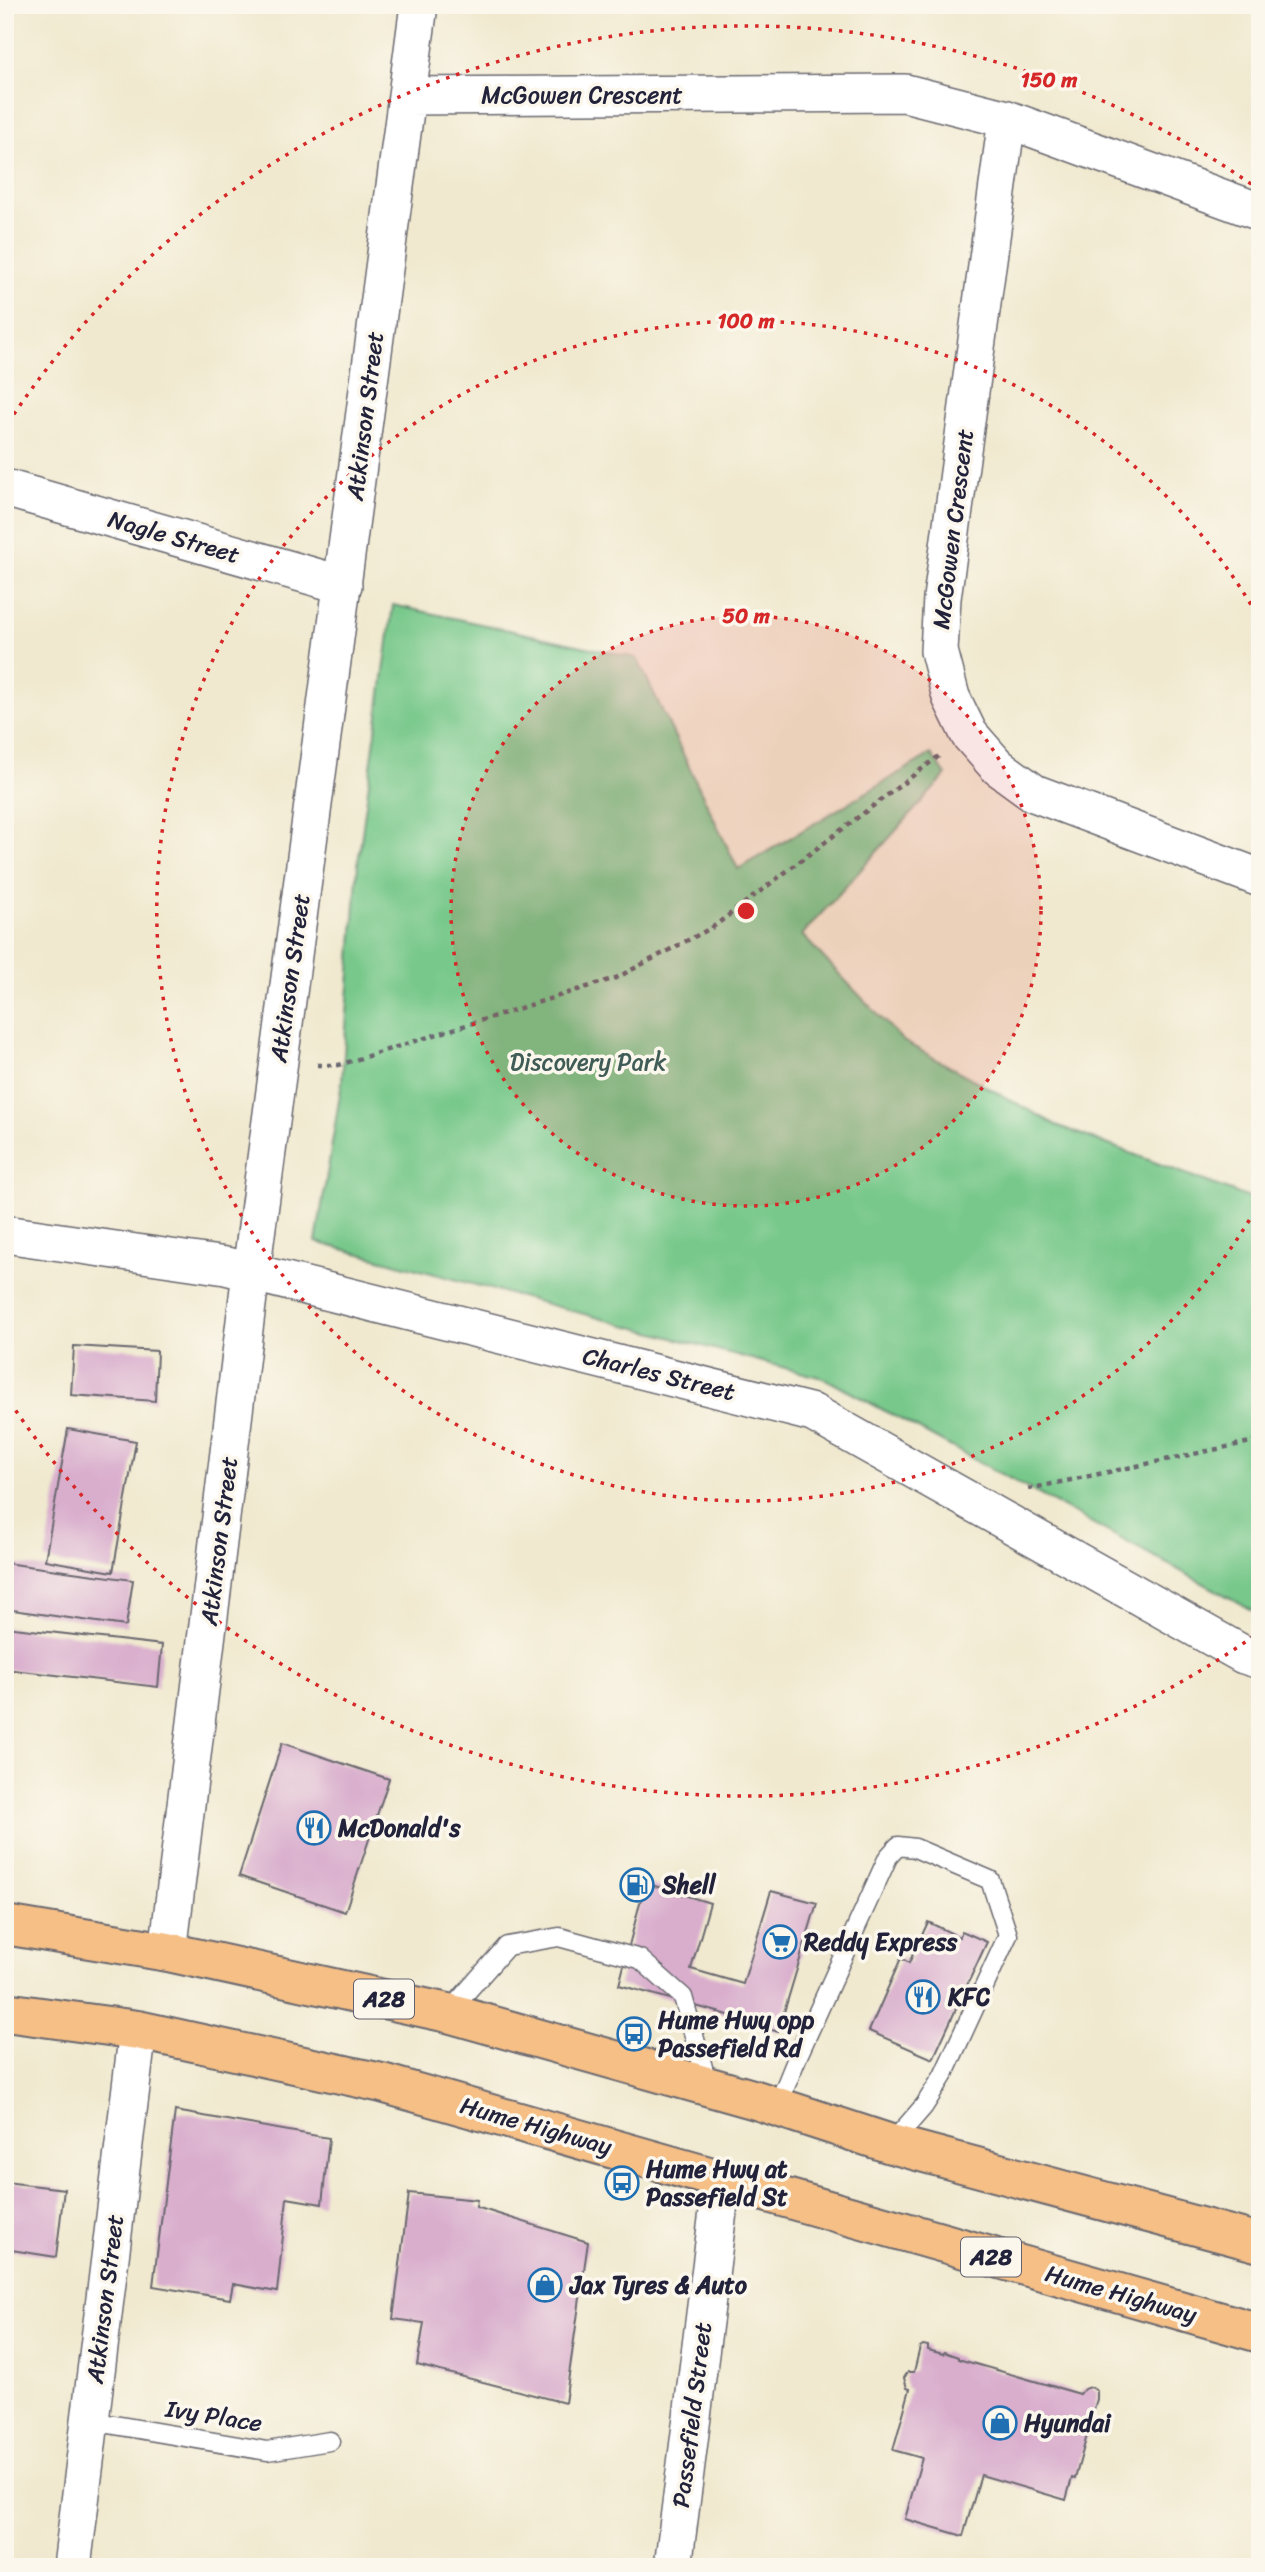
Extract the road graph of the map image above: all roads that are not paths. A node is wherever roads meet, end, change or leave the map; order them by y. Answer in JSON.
{"nodes":[{"id":1,"x":419,"y":5,"type":"edge"},
{"id":2,"x":407,"y":96,"type":"junction"},
{"id":3,"x":1007,"y":119,"type":"junction"},
{"id":4,"x":1260,"y":212,"type":"edge"},
{"id":5,"x":5,"y":488,"type":"edge"},
{"id":6,"x":343,"y":585,"type":"junction"},
{"id":7,"x":1260,"y":878,"type":"edge"},
{"id":8,"x":5,"y":1234,"type":"edge"},
{"id":9,"x":251,"y":1272,"type":"junction"},
{"id":10,"x":1260,"y":1660,"type":"edge"},
{"id":11,"x":5,"y":1925,"type":"edge"},
{"id":12,"x":168,"y":1952,"type":"junction"},
{"id":13,"x":5,"y":2012,"type":"edge"},
{"id":14,"x":448,"y":2013,"type":"junction"},
{"id":15,"x":138,"y":2031,"type":"junction"},
{"id":16,"x":708,"y":2088,"type":"junction"},
{"id":17,"x":777,"y":2107,"type":"junction"},
{"id":18,"x":891,"y":2144,"type":"junction"},
{"id":19,"x":722,"y":2180,"type":"junction"},
{"id":20,"x":1260,"y":2243,"type":"edge"},
{"id":21,"x":1260,"y":2333,"type":"edge"},
{"id":22,"x":91,"y":2421,"type":"junction"},
{"id":23,"x":330,"y":2441,"type":"dead end"},
{"id":24,"x":72,"y":2567,"type":"edge"},
{"id":25,"x":673,"y":2567,"type":"edge"}],
"edges":[{"from":1,"to":2,"type":"street","name":"Atkinson Street"},
{"from":2,"to":3,"type":"street","name":"McGowen Crescent"},
{"from":2,"to":6,"type":"street","name":"Atkinson Street"},
{"from":3,"to":4,"type":"street","name":"McGowen Crescent"},
{"from":3,"to":7,"type":"street","name":"McGowen Crescent"},
{"from":5,"to":6,"type":"street","name":"Nagle Street"},
{"from":6,"to":9,"type":"street","name":"Atkinson Street"},
{"from":8,"to":9,"type":"street","name":"Charles Street"},
{"from":9,"to":10,"type":"street","name":"Charles Street"},
{"from":9,"to":12,"type":"street","name":"Atkinson Street"},
{"from":11,"to":12,"type":"highway","number":"A28"},
{"from":12,"to":14,"type":"highway","number":"A28"},
{"from":13,"to":15,"type":"highway","name":"Hume Highway","number":"A28"},
{"from":14,"to":16,"type":"highway","number":"A28"},
{"from":14,"to":16,"type":"lane"},
{"from":15,"to":19,"type":"highway","name":"Hume Highway","number":"A28"},
{"from":15,"to":22,"type":"street","name":"Atkinson Street"},
{"from":16,"to":17,"type":"highway","number":"A28"},
{"from":17,"to":18,"type":"highway","number":"A28"},
{"from":17,"to":18,"type":"lane"},
{"from":18,"to":20,"type":"highway","number":"A28"},
{"from":19,"to":21,"type":"highway","name":"Hume Highway","number":"A28"},
{"from":19,"to":25,"type":"street","name":"Passefield Street"},
{"from":22,"to":23,"type":"lane","name":"Ivy Place"},
{"from":22,"to":24,"type":"street","name":"Atkinson Street"}]}
